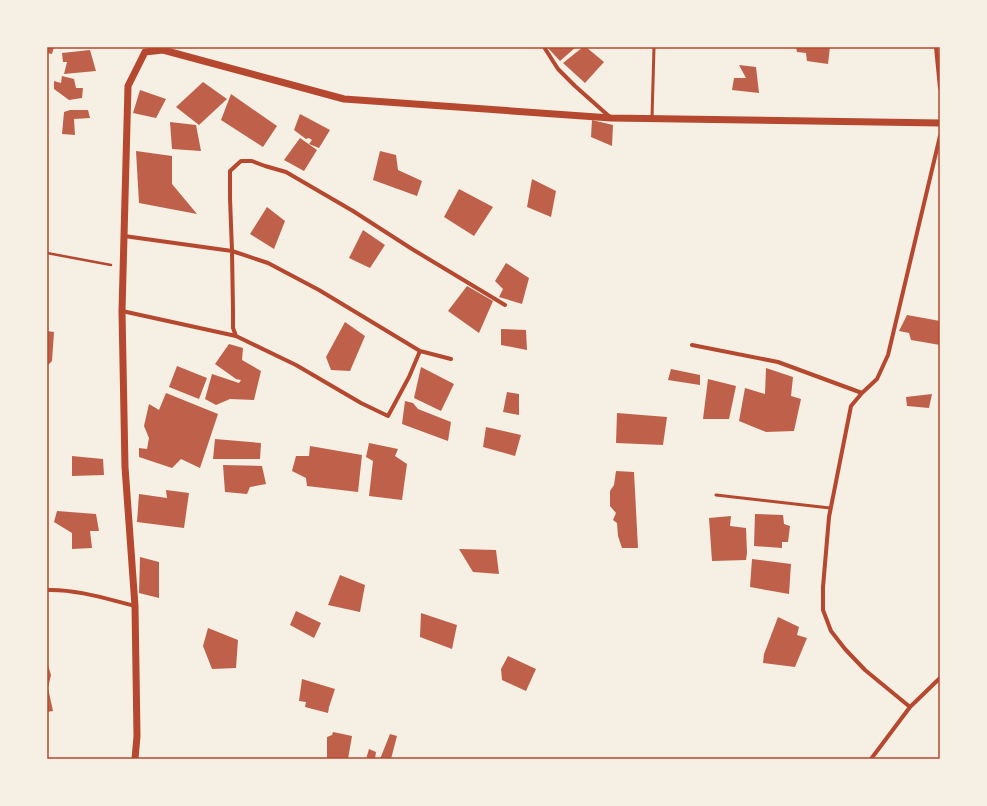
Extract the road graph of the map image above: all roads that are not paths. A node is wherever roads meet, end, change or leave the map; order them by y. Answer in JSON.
{"nodes":[{"id":1,"x":544,"y":47,"type":"edge"},
{"id":2,"x":654,"y":47,"type":"edge"},
{"id":3,"x":936,"y":47,"type":"edge"},
{"id":4,"x":145,"y":49,"type":"edge"},
{"id":5,"x":940,"y":88,"type":"edge"},
{"id":6,"x":611,"y":118,"type":"junction"},
{"id":7,"x":652,"y":118,"type":"junction"},
{"id":8,"x":940,"y":123,"type":"edge"},
{"id":9,"x":940,"y":136,"type":"edge"},
{"id":10,"x":124,"y":236,"type":"junction"},
{"id":11,"x":232,"y":251,"type":"junction"},
{"id":12,"x":505,"y":305,"type":"dead end"},
{"id":13,"x":122,"y":311,"type":"junction"},
{"id":14,"x":236,"y":336,"type":"junction"},
{"id":15,"x":692,"y":345,"type":"dead end"},
{"id":16,"x":420,"y":351,"type":"junction"},
{"id":17,"x":451,"y":359,"type":"dead end"},
{"id":18,"x":862,"y":393,"type":"junction"},
{"id":19,"x":716,"y":495,"type":"dead end"},
{"id":20,"x":830,"y":508,"type":"junction"},
{"id":21,"x":47,"y":590,"type":"edge"},
{"id":22,"x":135,"y":606,"type":"junction"},
{"id":23,"x":940,"y":678,"type":"edge"},
{"id":24,"x":910,"y":707,"type":"junction"},
{"id":25,"x":135,"y":759,"type":"edge"},
{"id":26,"x":871,"y":759,"type":"edge"}],
"edges":[{"from":1,"to":6,"type":"street"},
{"from":2,"to":7,"type":"lane"},
{"from":3,"to":5,"type":"street"},
{"from":4,"to":6,"type":"street"},
{"from":4,"to":10,"type":"street"},
{"from":6,"to":7,"type":"street"},
{"from":7,"to":8,"type":"street"},
{"from":9,"to":18,"type":"street"},
{"from":10,"to":11,"type":"street"},
{"from":10,"to":13,"type":"street"},
{"from":11,"to":12,"type":"street"},
{"from":11,"to":14,"type":"street"},
{"from":11,"to":16,"type":"street"},
{"from":13,"to":14,"type":"street"},
{"from":13,"to":22,"type":"street"},
{"from":14,"to":16,"type":"street"},
{"from":15,"to":18,"type":"street"},
{"from":16,"to":17,"type":"street"},
{"from":18,"to":20,"type":"street"},
{"from":19,"to":20,"type":"lane"},
{"from":20,"to":24,"type":"street"},
{"from":21,"to":22,"type":"street"},
{"from":22,"to":25,"type":"street"},
{"from":23,"to":24,"type":"street"},
{"from":24,"to":26,"type":"street"}]}
